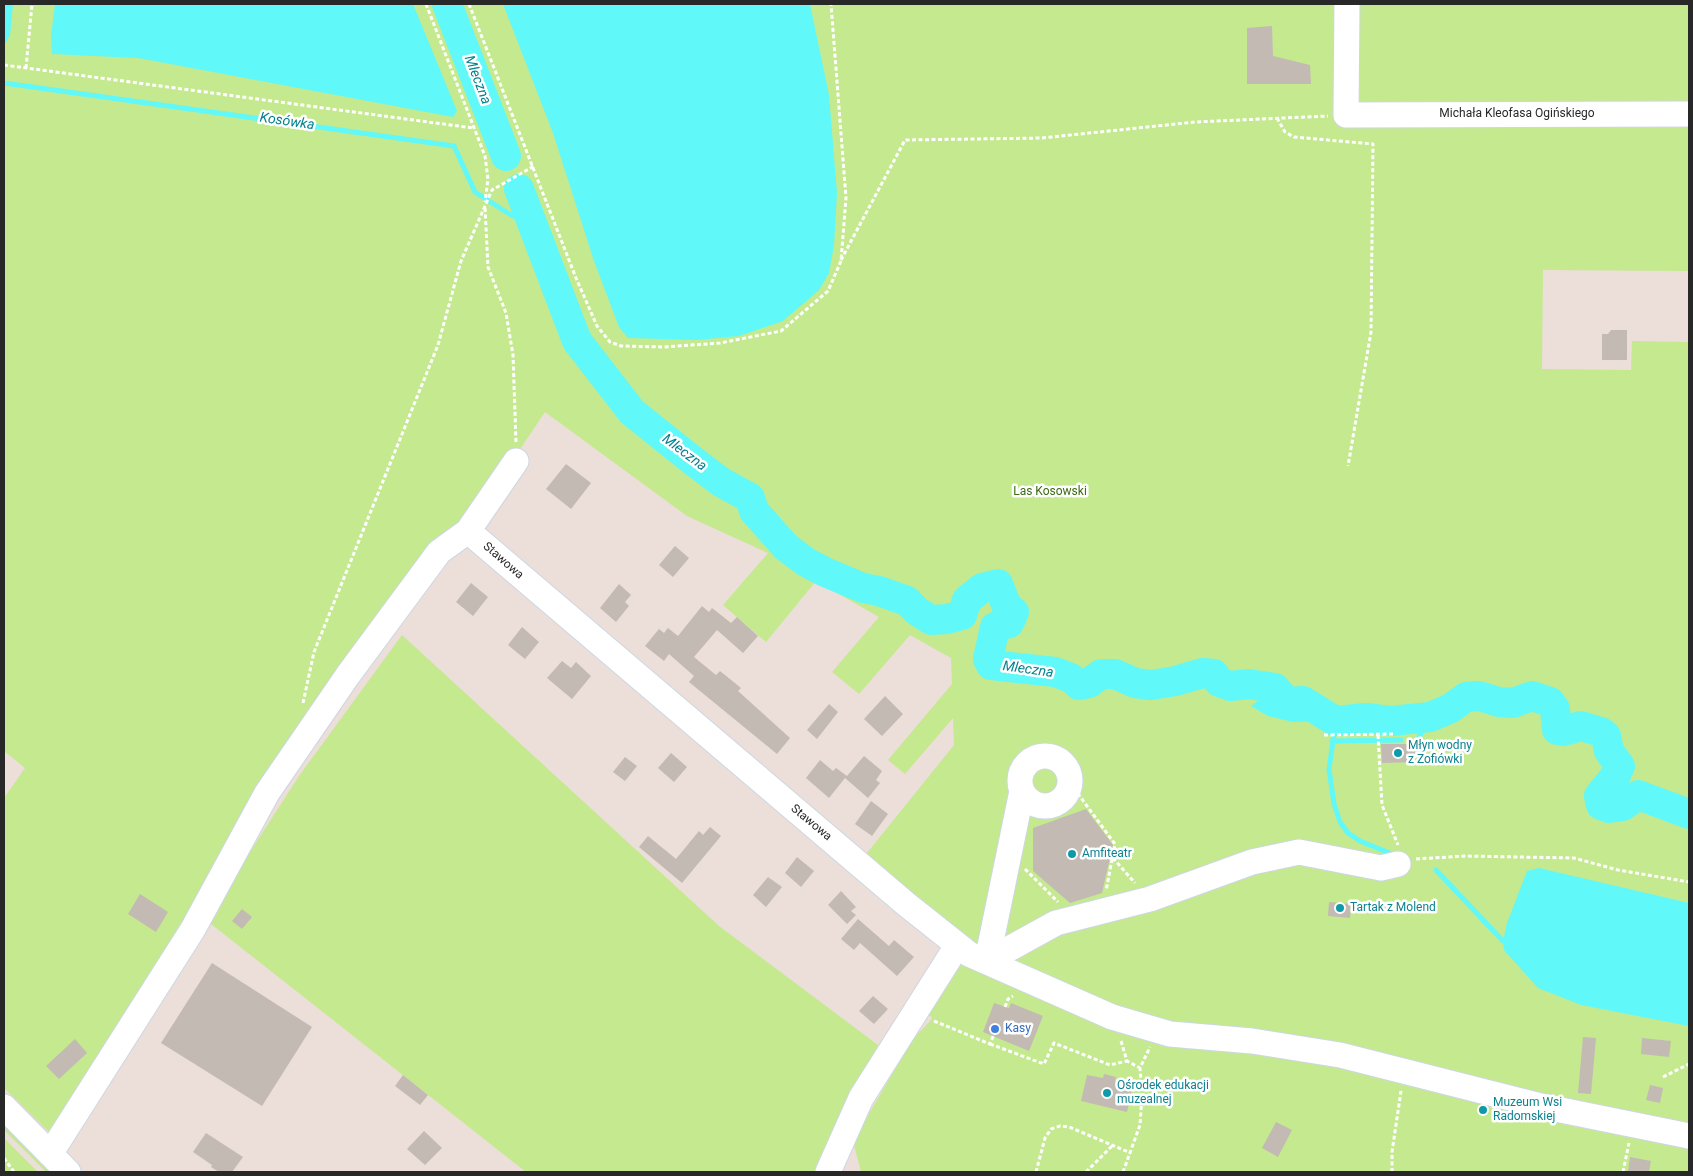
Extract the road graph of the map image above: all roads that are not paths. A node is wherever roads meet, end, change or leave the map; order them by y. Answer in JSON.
{"nodes":[{"id":1,"x":1347,"y":4,"type":"edge"},
{"id":2,"x":1689,"y":114,"type":"edge"},
{"id":3,"x":516,"y":461,"type":"road end"},
{"id":4,"x":468,"y":531,"type":"junction"},
{"id":5,"x":1022,"y":791,"type":"junction"},
{"id":6,"x":1397,"y":864,"type":"road end"},
{"id":7,"x":957,"y":946,"type":"junction"},
{"id":8,"x":987,"y":960,"type":"junction"},
{"id":9,"x":4,"y":1107,"type":"edge"},
{"id":10,"x":1689,"y":1136,"type":"edge"},
{"id":11,"x":50,"y":1154,"type":"junction"},
{"id":12,"x":68,"y":1172,"type":"edge"},
{"id":13,"x":828,"y":1172,"type":"edge"}],
"edges":[{"from":1,"to":2,"type":"street","name":"Michała Kleofasa Ogińskiego"},
{"from":3,"to":4,"type":"street"},
{"from":4,"to":7,"type":"street","name":"Stawowa"},
{"from":4,"to":11,"type":"street"},
{"from":5,"to":5,"type":"street"},
{"from":5,"to":8,"type":"street"},
{"from":6,"to":8,"type":"street"},
{"from":7,"to":8,"type":"street","name":"Stawowa"},
{"from":7,"to":13,"type":"street"},
{"from":8,"to":10,"type":"street","name":"Stawowa"},
{"from":9,"to":11,"type":"street"},
{"from":11,"to":12,"type":"street"}]}
